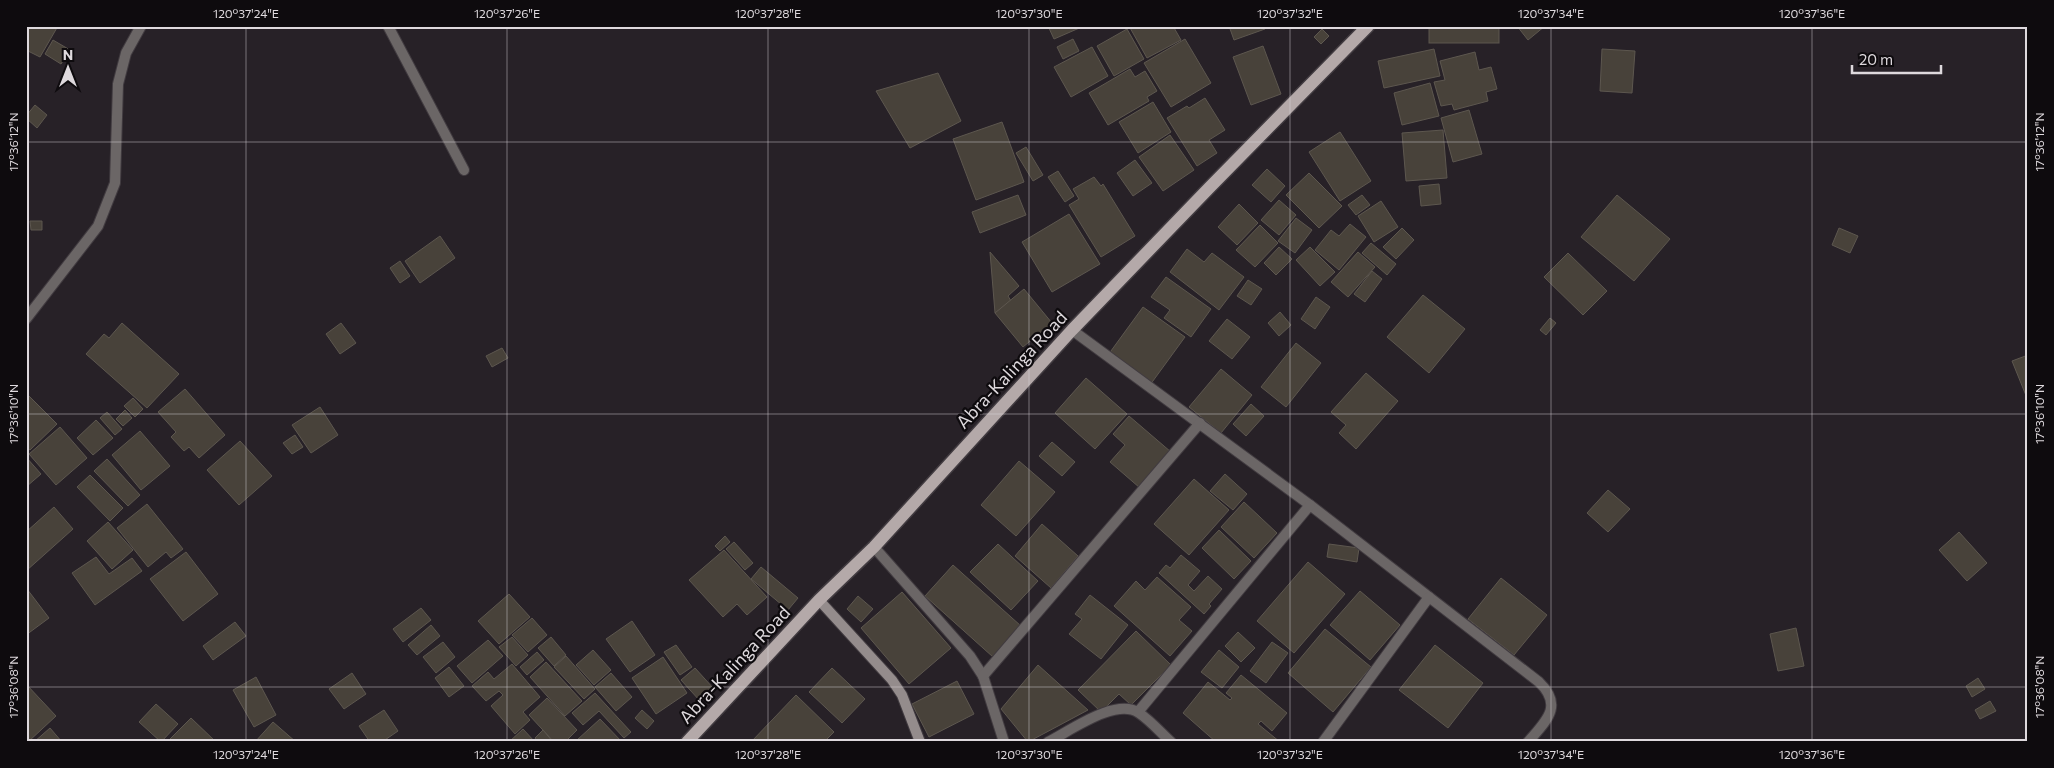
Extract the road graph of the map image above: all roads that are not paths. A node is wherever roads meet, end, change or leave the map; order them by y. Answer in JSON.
{"nodes":[{"id":1,"x":141,"y":26,"type":"edge"},
{"id":2,"x":388,"y":26,"type":"edge"},
{"id":3,"x":1368,"y":26,"type":"edge"},
{"id":4,"x":464,"y":170,"type":"dead end"},
{"id":5,"x":26,"y":319,"type":"edge"},
{"id":6,"x":1072,"y":330,"type":"junction"},
{"id":7,"x":1200,"y":423,"type":"junction"},
{"id":8,"x":1310,"y":505,"type":"junction"},
{"id":9,"x":874,"y":546,"type":"junction"},
{"id":10,"x":1430,"y":598,"type":"junction"},
{"id":11,"x":820,"y":600,"type":"junction"},
{"id":12,"x":982,"y":676,"type":"junction"},
{"id":13,"x":1138,"y":712,"type":"junction"},
{"id":14,"x":687,"y":742,"type":"edge"},
{"id":15,"x":920,"y":742,"type":"edge"},
{"id":16,"x":1004,"y":742,"type":"edge"},
{"id":17,"x":1048,"y":742,"type":"edge"},
{"id":18,"x":1171,"y":742,"type":"edge"},
{"id":19,"x":1323,"y":742,"type":"edge"},
{"id":20,"x":1528,"y":742,"type":"edge"}],
"edges":[{"from":1,"to":5,"type":"street"},
{"from":2,"to":4,"type":"street"},
{"from":3,"to":6,"type":"main road","name":"Abra-Kalinga Road"},
{"from":6,"to":7,"type":"street"},
{"from":6,"to":9,"type":"main road","name":"Abra-Kalinga Road"},
{"from":7,"to":8,"type":"street"},
{"from":7,"to":12,"type":"street"},
{"from":8,"to":10,"type":"street"},
{"from":8,"to":13,"type":"street"},
{"from":9,"to":11,"type":"main road","name":"Abra-Kalinga Road"},
{"from":9,"to":12,"type":"street"},
{"from":10,"to":19,"type":"street"},
{"from":10,"to":20,"type":"street"},
{"from":11,"to":14,"type":"main road","name":"Abra-Kalinga Road"},
{"from":11,"to":15,"type":"street"},
{"from":12,"to":16,"type":"street"},
{"from":13,"to":17,"type":"street"},
{"from":13,"to":18,"type":"street"}]}
